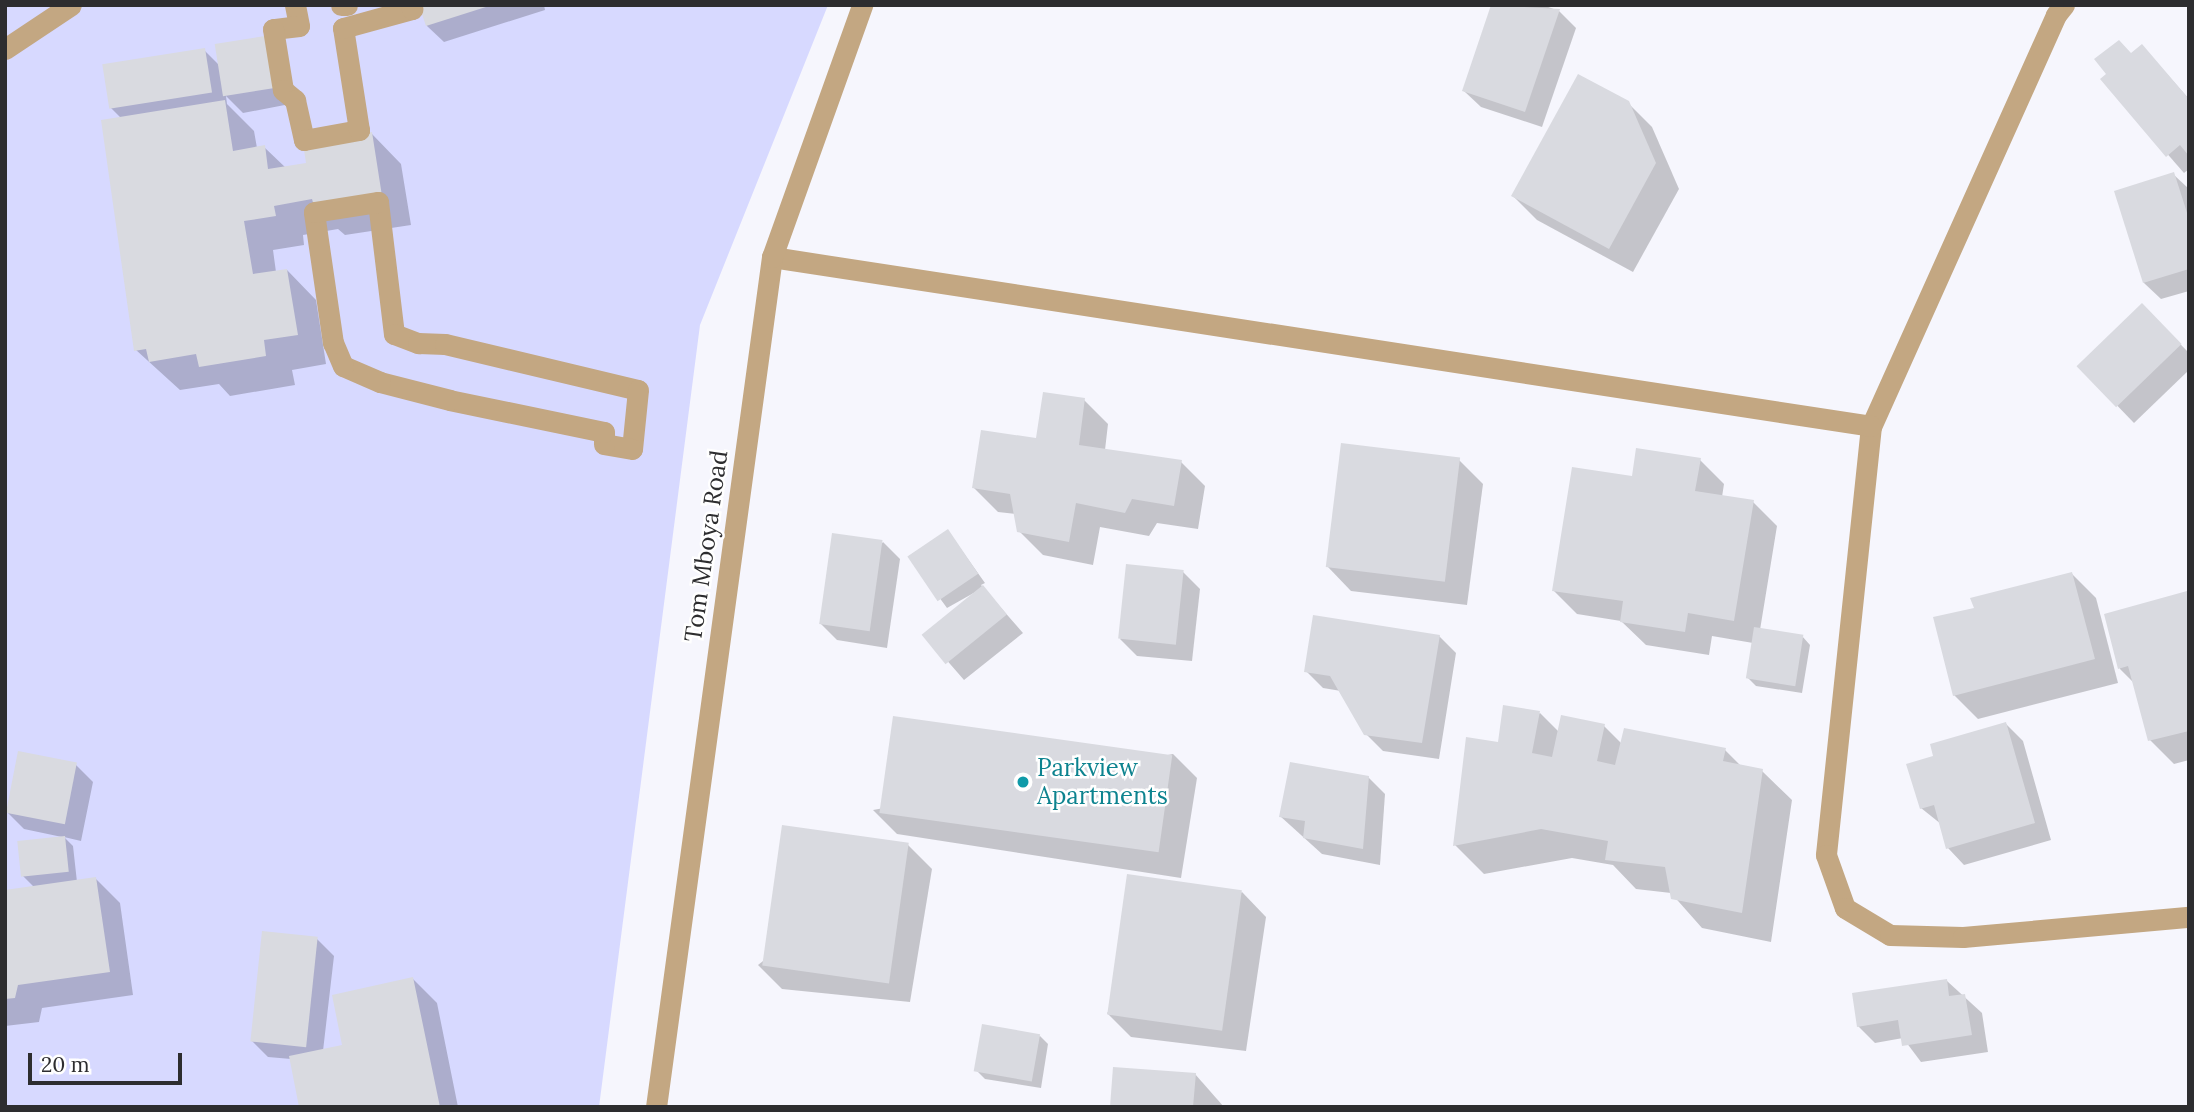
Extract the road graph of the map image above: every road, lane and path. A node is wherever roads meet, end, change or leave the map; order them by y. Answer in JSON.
{"nodes":[{"id":1,"x":71,"y":5,"type":"edge"},
{"id":2,"x":295,"y":5,"type":"edge"},
{"id":3,"x":341,"y":5,"type":"edge"},
{"id":4,"x":347,"y":5,"type":"edge"},
{"id":5,"x":411,"y":5,"type":"edge"},
{"id":6,"x":862,"y":5,"type":"edge"},
{"id":7,"x":2064,"y":5,"type":"edge"},
{"id":8,"x":5,"y":49,"type":"edge"},
{"id":9,"x":314,"y":212,"type":"joint"},
{"id":10,"x":772,"y":257,"type":"junction"},
{"id":11,"x":1871,"y":426,"type":"junction"},
{"id":12,"x":2189,"y":917,"type":"edge"},
{"id":13,"x":656,"y":1107,"type":"edge"}],
"edges":[{"from":1,"to":8,"type":"street"},
{"from":2,"to":5,"type":"street"},
{"from":3,"to":4,"type":"street"},
{"from":6,"to":10,"type":"street","name":"Tom Mboya Road"},
{"from":7,"to":11,"type":"street"},
{"from":9,"to":9,"type":"street"},
{"from":10,"to":11,"type":"street"},
{"from":10,"to":13,"type":"street","name":"Tom Mboya Road"},
{"from":11,"to":12,"type":"street"}]}
